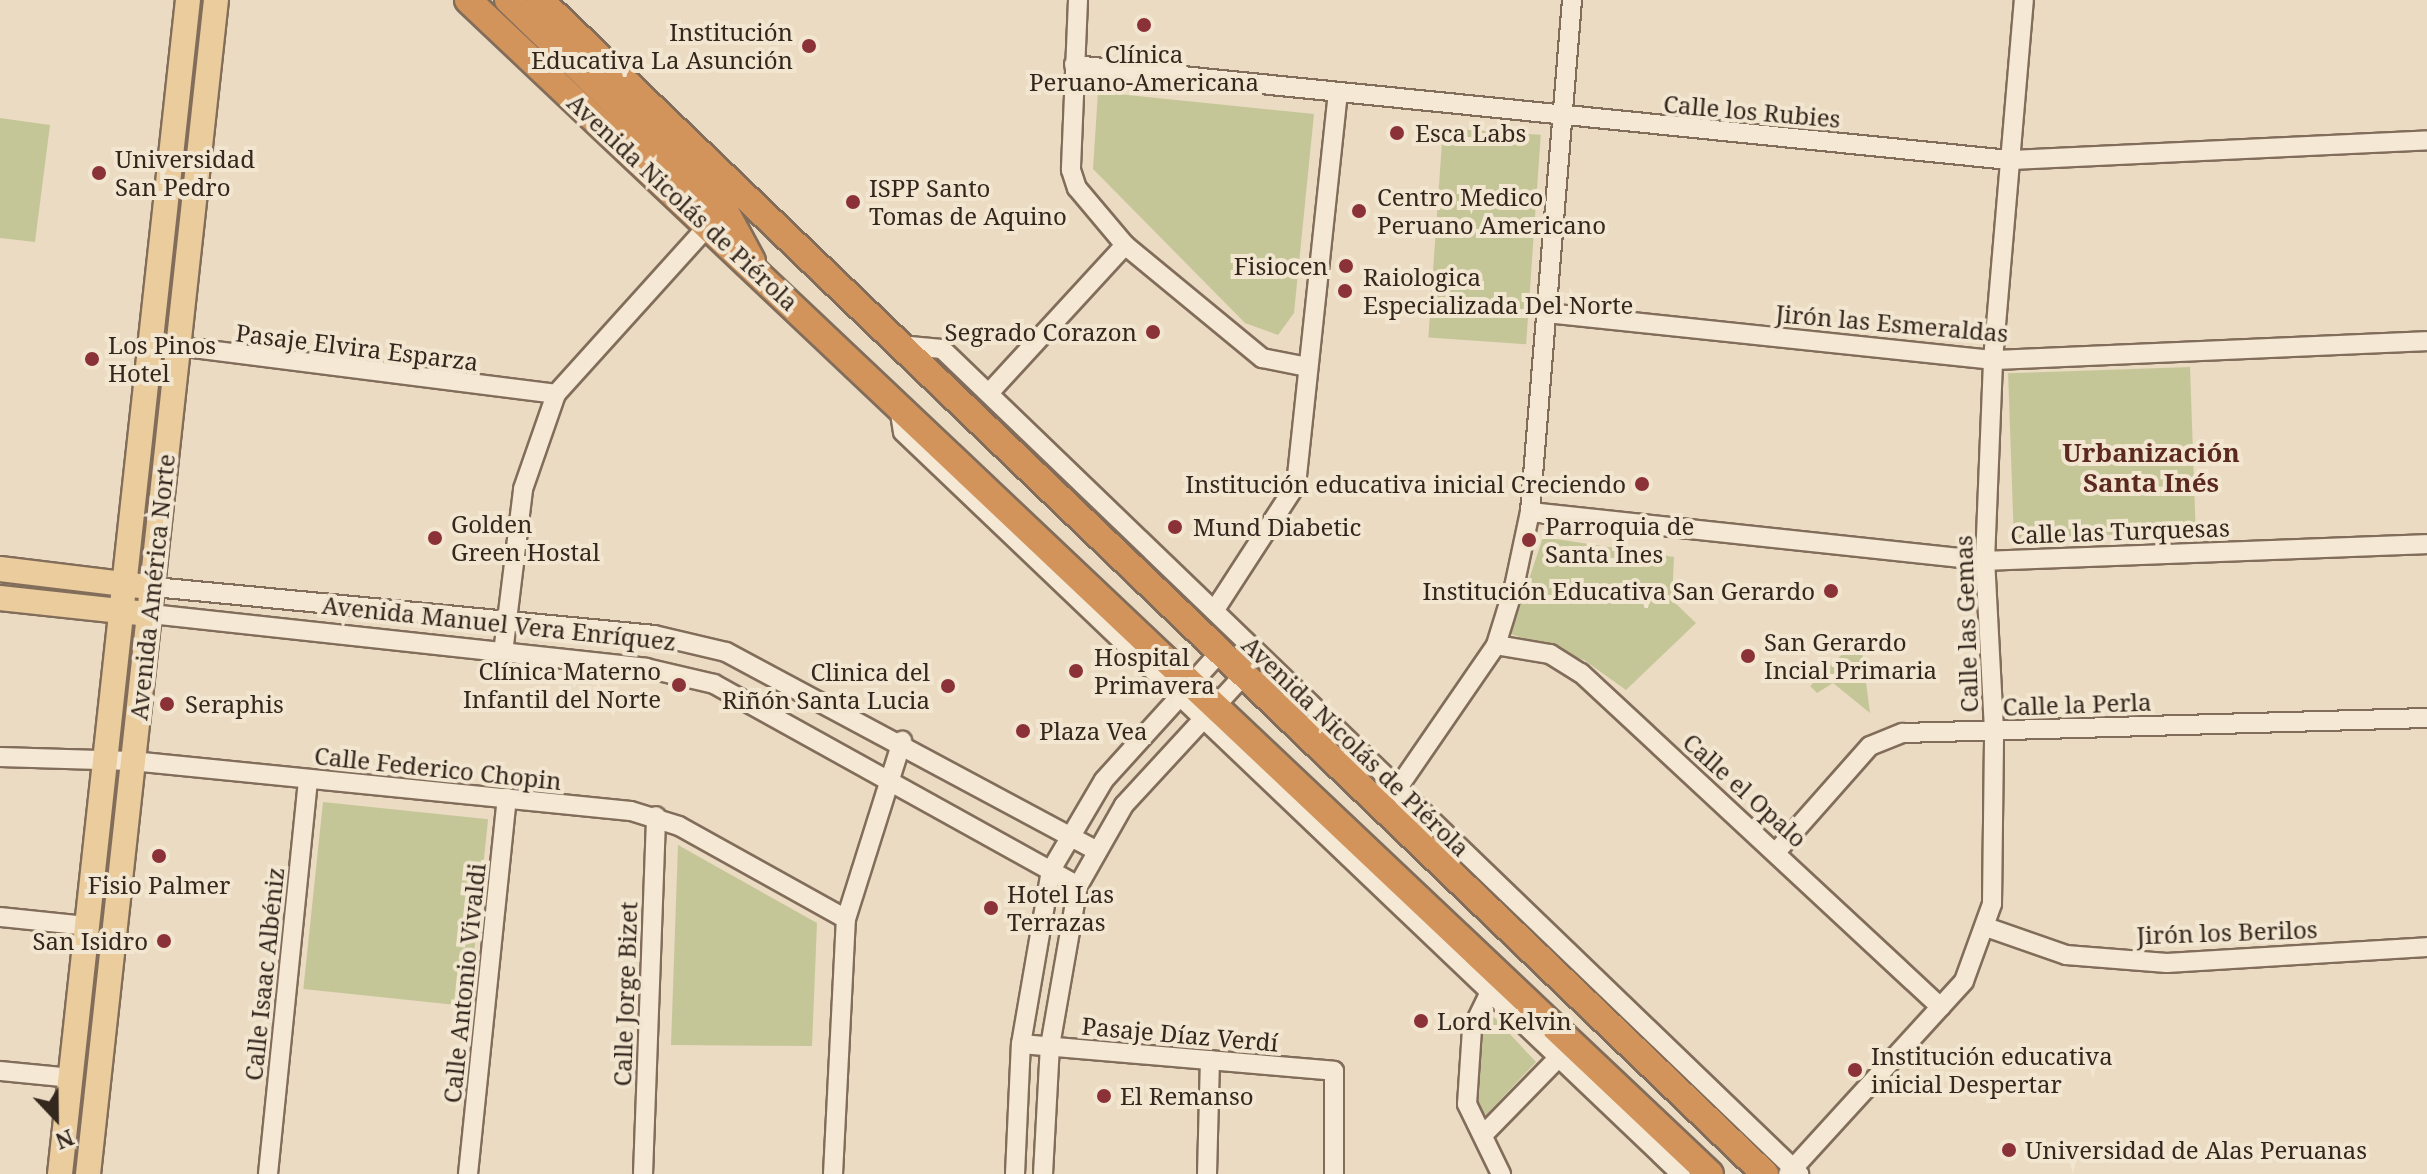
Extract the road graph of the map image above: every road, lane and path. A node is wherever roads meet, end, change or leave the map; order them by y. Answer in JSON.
{"nodes":[{"id":1,"x":188,"y":0,"type":"edge"},
{"id":2,"x":216,"y":0,"type":"edge"},
{"id":3,"x":468,"y":0,"type":"edge"},
{"id":4,"x":508,"y":0,"type":"edge"},
{"id":5,"x":540,"y":0,"type":"edge"},
{"id":6,"x":1078,"y":0,"type":"edge"},
{"id":7,"x":1572,"y":0,"type":"edge"},
{"id":8,"x":2024,"y":0,"type":"edge"},
{"id":9,"x":1074,"y":65,"type":"junction"},
{"id":10,"x":1338,"y":93,"type":"junction"},
{"id":11,"x":1560,"y":117,"type":"junction"},
{"id":12,"x":2427,"y":140,"type":"edge"},
{"id":13,"x":2010,"y":160,"type":"junction"},
{"id":14,"x":168,"y":185,"type":"junction"},
{"id":15,"x":194,"y":188,"type":"junction"},
{"id":16,"x":708,"y":226,"type":"junction"},
{"id":17,"x":1125,"y":245,"type":"junction"},
{"id":18,"x":757,"y":272,"type":"junction"},
{"id":19,"x":1546,"y":313,"type":"junction"},
{"id":20,"x":2427,"y":341,"type":"edge"},
{"id":21,"x":899,"y":345,"type":"junction"},
{"id":22,"x":165,"y":346,"type":"junction"},
{"id":23,"x":1993,"y":360,"type":"junction"},
{"id":24,"x":1308,"y":367,"type":"junction"},
{"id":25,"x":989,"y":393,"type":"junction"},
{"id":26,"x":556,"y":394,"type":"junction"},
{"id":27,"x":1530,"y":512,"type":"junction"},
{"id":28,"x":2427,"y":544,"type":"edge"},
{"id":29,"x":1985,"y":561,"type":"junction"},
{"id":30,"x":0,"y":569,"type":"edge"},
{"id":31,"x":125,"y":584,"type":"junction"},
{"id":32,"x":154,"y":587,"type":"junction"},
{"id":33,"x":0,"y":598,"type":"edge"},
{"id":34,"x":1216,"y":608,"type":"junction"},
{"id":35,"x":123,"y":611,"type":"junction"},
{"id":36,"x":151,"y":614,"type":"junction"},
{"id":37,"x":507,"y":624,"type":"junction"},
{"id":38,"x":1496,"y":645,"type":"junction"},
{"id":39,"x":1220,"y":652,"type":"junction"},
{"id":40,"x":503,"y":653,"type":"junction"},
{"id":41,"x":1244,"y":675,"type":"junction"},
{"id":42,"x":1185,"y":688,"type":"junction"},
{"id":43,"x":1210,"y":711,"type":"junction"},
{"id":44,"x":2427,"y":718,"type":"edge"},
{"id":45,"x":1994,"y":730,"type":"junction"},
{"id":46,"x":902,"y":741,"type":"junction"},
{"id":47,"x":0,"y":757,"type":"edge"},
{"id":48,"x":132,"y":761,"type":"junction"},
{"id":49,"x":103,"y":765,"type":"junction"},
{"id":50,"x":888,"y":774,"type":"junction"},
{"id":51,"x":308,"y":779,"type":"junction"},
{"id":52,"x":507,"y":798,"type":"junction"},
{"id":53,"x":1390,"y":798,"type":"junction"},
{"id":54,"x":656,"y":816,"type":"junction"},
{"id":55,"x":1067,"y":834,"type":"junction"},
{"id":56,"x":1094,"y":849,"type":"junction"},
{"id":57,"x":1777,"y":851,"type":"junction"},
{"id":58,"x":1051,"y":870,"type":"junction"},
{"id":59,"x":1078,"y":886,"type":"junction"},
{"id":60,"x":0,"y":917,"type":"edge"},
{"id":61,"x":846,"y":919,"type":"junction"},
{"id":62,"x":87,"y":926,"type":"junction"},
{"id":63,"x":1986,"y":927,"type":"junction"},
{"id":64,"x":2427,"y":947,"type":"edge"},
{"id":65,"x":1490,"y":992,"type":"junction"},
{"id":66,"x":1941,"y":1007,"type":"junction"},
{"id":67,"x":1021,"y":1044,"type":"junction"},
{"id":68,"x":1050,"y":1046,"type":"junction"},
{"id":69,"x":1559,"y":1057,"type":"junction"},
{"id":70,"x":1210,"y":1060,"type":"junction"},
{"id":71,"x":0,"y":1071,"type":"edge"},
{"id":72,"x":71,"y":1078,"type":"junction"},
{"id":73,"x":1483,"y":1135,"type":"junction"},
{"id":74,"x":1793,"y":1172,"type":"edge"},
{"id":75,"x":60,"y":1174,"type":"edge"},
{"id":76,"x":88,"y":1174,"type":"edge"},
{"id":77,"x":268,"y":1174,"type":"edge"},
{"id":78,"x":468,"y":1174,"type":"edge"},
{"id":79,"x":643,"y":1174,"type":"edge"},
{"id":80,"x":833,"y":1174,"type":"edge"},
{"id":81,"x":1015,"y":1174,"type":"edge"},
{"id":82,"x":1043,"y":1174,"type":"edge"},
{"id":83,"x":1207,"y":1174,"type":"edge"},
{"id":84,"x":1334,"y":1174,"type":"edge"},
{"id":85,"x":1501,"y":1174,"type":"edge"},
{"id":86,"x":1681,"y":1174,"type":"edge"},
{"id":87,"x":1710,"y":1174,"type":"edge"},
{"id":88,"x":1765,"y":1174,"type":"edge"}],
"edges":[{"from":1,"to":14,"type":"main road","name":"Avenida América Norte"},
{"from":2,"to":15,"type":"main road","name":"Avenida América Norte"},
{"from":3,"to":16,"type":"highway","name":"Avenida Nicolás de Piérola"},
{"from":4,"to":18,"type":"highway"},
{"from":5,"to":21,"type":"highway","name":"Avenida Nicolás de Piérola"},
{"from":6,"to":9,"type":"street"},
{"from":7,"to":11,"type":"street"},
{"from":8,"to":13,"type":"street","name":"Calle las Gemas"},
{"from":9,"to":10,"type":"street","name":"Calle los Rubies"},
{"from":9,"to":17,"type":"street"},
{"from":10,"to":11,"type":"street","name":"Calle los Rubies"},
{"from":10,"to":24,"type":"street"},
{"from":11,"to":13,"type":"street","name":"Calle los Rubies"},
{"from":11,"to":19,"type":"street"},
{"from":12,"to":13,"type":"street","name":"Calle los Rubies"},
{"from":13,"to":23,"type":"street","name":"Calle las Gemas"},
{"from":14,"to":15,"type":"main road"},
{"from":14,"to":22,"type":"main road","name":"Avenida América Norte"},
{"from":15,"to":22,"type":"main road","name":"Avenida América Norte"},
{"from":16,"to":18,"type":"highway","name":"Avenida Nicolás de Piérola"},
{"from":16,"to":26,"type":"street"},
{"from":17,"to":24,"type":"street"},
{"from":17,"to":25,"type":"street"},
{"from":18,"to":42,"type":"highway","name":"Avenida Nicolás de Piérola"},
{"from":19,"to":23,"type":"street","name":"Jirón las Esmeraldas"},
{"from":19,"to":27,"type":"street"},
{"from":20,"to":23,"type":"street","name":"Jirón las Esmeraldas"},
{"from":21,"to":25,"type":"street","name":"Avenida Nicolás de Piérola"},
{"from":21,"to":39,"type":"highway","name":"Avenida Nicolás de Piérola"},
{"from":22,"to":26,"type":"street","name":"Pasaje Elvira Esparza"},
{"from":22,"to":31,"type":"main road","name":"Avenida América Norte"},
{"from":22,"to":32,"type":"main road","name":"Avenida América Norte"},
{"from":23,"to":29,"type":"street","name":"Calle las Gemas"},
{"from":24,"to":34,"type":"street"},
{"from":25,"to":34,"type":"street","name":"Avenida Nicolás de Piérola"},
{"from":26,"to":37,"type":"street"},
{"from":27,"to":29,"type":"street","name":"Calle las Turquesas"},
{"from":27,"to":38,"type":"street"},
{"from":28,"to":29,"type":"street","name":"Calle las Turquesas"},
{"from":29,"to":45,"type":"street","name":"Calle las Gemas"},
{"from":30,"to":31,"type":"main road","name":"Avenida Manuel Vera Enríquez"},
{"from":31,"to":32,"type":"main road","name":"Avenida Manuel Vera Enríquez"},
{"from":31,"to":35,"type":"main road","name":"Avenida América Norte"},
{"from":32,"to":36,"type":"main road","name":"Avenida América Norte"},
{"from":32,"to":37,"type":"street","name":"Avenida Manuel Vera Enríquez"},
{"from":33,"to":35,"type":"main road","name":"Avenida Manuel Vera Enríquez"},
{"from":34,"to":53,"type":"street","name":"Avenida Nicolás de Piérola"},
{"from":35,"to":36,"type":"main road","name":"Avenida Manuel Vera Enríquez"},
{"from":35,"to":49,"type":"main road","name":"Avenida América Norte"},
{"from":36,"to":40,"type":"street","name":"Avenida Manuel Vera Enríquez"},
{"from":36,"to":48,"type":"main road","name":"Avenida América Norte"},
{"from":37,"to":40,"type":"street"},
{"from":37,"to":46,"type":"street","name":"Avenida Manuel Vera Enríquez"},
{"from":38,"to":53,"type":"street"},
{"from":38,"to":57,"type":"street","name":"Calle el Opalo"},
{"from":39,"to":41,"type":"highway","name":"Avenida Nicolás de Piérola"},
{"from":39,"to":42,"type":"street"},
{"from":40,"to":50,"type":"street","name":"Avenida Manuel Vera Enríquez"},
{"from":41,"to":43,"type":"street"},
{"from":41,"to":53,"type":"highway","name":"Avenida Nicolás de Piérola"},
{"from":42,"to":43,"type":"highway","name":"Avenida Nicolás de Piérola"},
{"from":42,"to":55,"type":"street"},
{"from":43,"to":56,"type":"street"},
{"from":43,"to":65,"type":"street","name":"Avenida Nicolás de Piérola"},
{"from":43,"to":87,"type":"highway","name":"Avenida Nicolás de Piérola"},
{"from":44,"to":45,"type":"street","name":"Calle la Perla"},
{"from":45,"to":57,"type":"street","name":"Calle la Perla"},
{"from":45,"to":63,"type":"street","name":"Calle las Gemas"},
{"from":46,"to":50,"type":"street"},
{"from":46,"to":55,"type":"street","name":"Avenida Manuel Vera Enríquez"},
{"from":47,"to":49,"type":"street","name":"Calle Federico Chopin"},
{"from":48,"to":49,"type":"street","name":"Calle Federico Chopin"},
{"from":48,"to":51,"type":"street","name":"Calle Federico Chopin"},
{"from":48,"to":76,"type":"main road","name":"Avenida América Norte"},
{"from":49,"to":62,"type":"main road","name":"Avenida América Norte"},
{"from":50,"to":58,"type":"street","name":"Avenida Manuel Vera Enríquez"},
{"from":50,"to":61,"type":"street"},
{"from":51,"to":52,"type":"street","name":"Calle Federico Chopin"},
{"from":51,"to":77,"type":"street","name":"Calle Isaac Albéniz"},
{"from":52,"to":54,"type":"street","name":"Calle Federico Chopin"},
{"from":52,"to":78,"type":"street","name":"Calle Antonio Vivaldi"},
{"from":53,"to":74,"type":"street","name":"Avenida Nicolás de Piérola"},
{"from":53,"to":88,"type":"highway","name":"Avenida Nicolás de Piérola"},
{"from":54,"to":61,"type":"street","name":"Calle Federico Chopin"},
{"from":54,"to":79,"type":"street","name":"Calle Jorge Bizet"},
{"from":55,"to":56,"type":"street","name":"Avenida Manuel Vera Enríquez"},
{"from":55,"to":58,"type":"street"},
{"from":56,"to":59,"type":"street"},
{"from":57,"to":66,"type":"street","name":"Calle el Opalo"},
{"from":58,"to":59,"type":"street","name":"Avenida Manuel Vera Enríquez"},
{"from":58,"to":67,"type":"street"},
{"from":59,"to":68,"type":"street"},
{"from":60,"to":62,"type":"street"},
{"from":61,"to":80,"type":"street"},
{"from":62,"to":72,"type":"main road","name":"Avenida América Norte"},
{"from":63,"to":64,"type":"street","name":"Jirón los Berilos"},
{"from":63,"to":66,"type":"street","name":"Calle las Gemas"},
{"from":65,"to":69,"type":"street","name":"Avenida Nicolás de Piérola"},
{"from":65,"to":73,"type":"street"},
{"from":66,"to":74,"type":"street","name":"Calle las Gemas"},
{"from":67,"to":68,"type":"street","name":"Pasaje Díaz Verdí"},
{"from":67,"to":81,"type":"street"},
{"from":68,"to":70,"type":"street","name":"Pasaje Díaz Verdí"},
{"from":68,"to":82,"type":"street"},
{"from":69,"to":73,"type":"street"},
{"from":69,"to":86,"type":"street","name":"Avenida Nicolás de Piérola"},
{"from":70,"to":83,"type":"street"},
{"from":70,"to":84,"type":"street","name":"Pasaje Díaz Verdí"},
{"from":71,"to":72,"type":"street"},
{"from":72,"to":75,"type":"main road","name":"Avenida América Norte"},
{"from":73,"to":85,"type":"street"}]}
